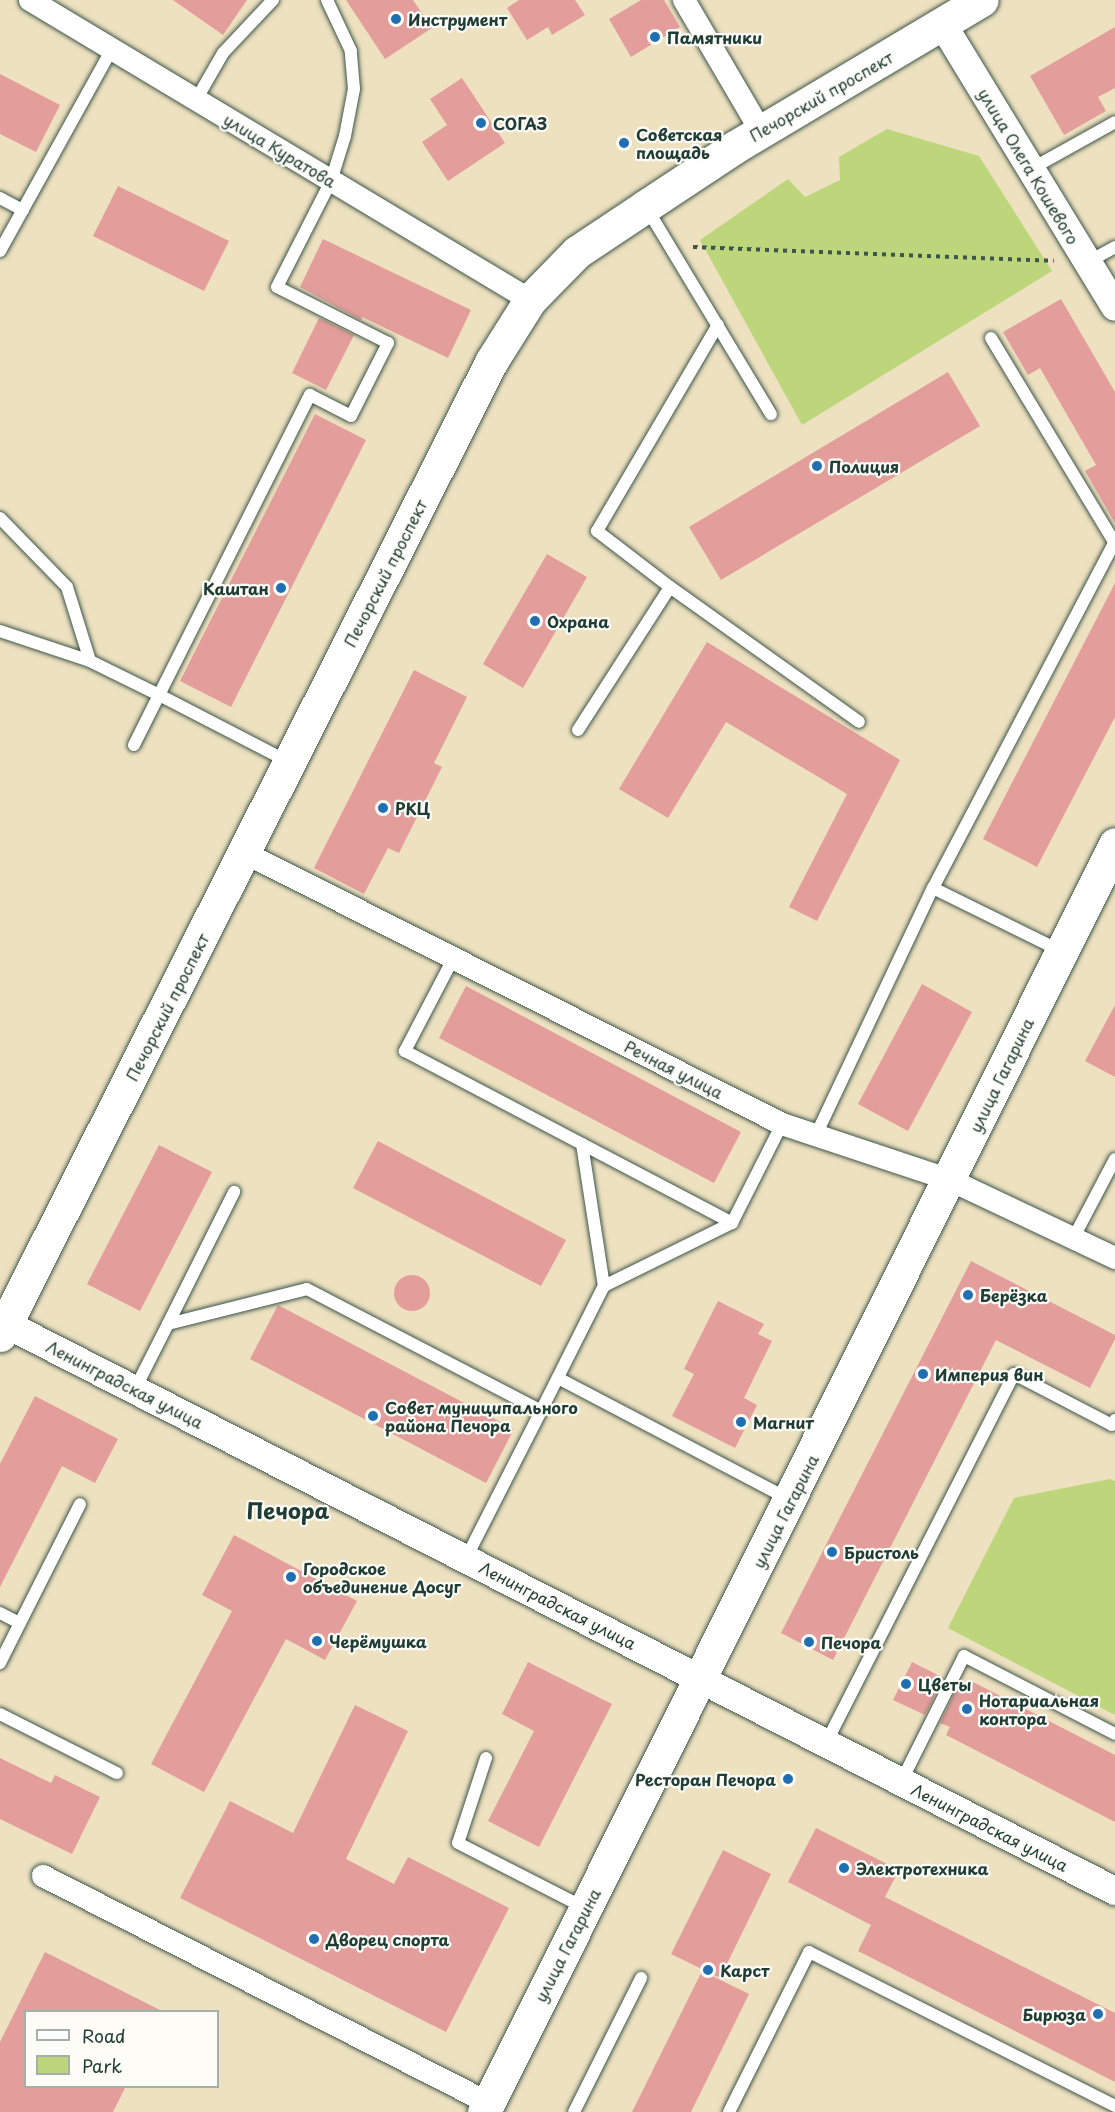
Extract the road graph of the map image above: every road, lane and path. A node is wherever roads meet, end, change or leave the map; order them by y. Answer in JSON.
{"nodes":[{"id":1,"x":30,"y":0,"type":"edge"},
{"id":2,"x":273,"y":0,"type":"edge"},
{"id":3,"x":327,"y":0,"type":"edge"},
{"id":4,"x":684,"y":0,"type":"edge"},
{"id":5,"x":982,"y":0,"type":"edge"},
{"id":6,"x":943,"y":25,"type":"junction"},
{"id":7,"x":112,"y":49,"type":"junction"},
{"id":8,"x":196,"y":100,"type":"junction"},
{"id":9,"x":1115,"y":122,"type":"edge"},
{"id":10,"x":761,"y":131,"type":"junction"},
{"id":11,"x":1031,"y":169,"type":"junction"},
{"id":12,"x":331,"y":181,"type":"junction"},
{"id":13,"x":0,"y":198,"type":"edge"},
{"id":14,"x":646,"y":206,"type":"junction"},
{"id":15,"x":23,"y":210,"type":"junction"},
{"id":16,"x":670,"y":246,"type":"junction"},
{"id":17,"x":1115,"y":247,"type":"edge"},
{"id":18,"x":0,"y":251,"type":"edge"},
{"id":19,"x":1076,"y":262,"type":"junction"},
{"id":20,"x":530,"y":300,"type":"junction"},
{"id":21,"x":1115,"y":308,"type":"edge"},
{"id":22,"x":718,"y":325,"type":"junction"},
{"id":23,"x":992,"y":338,"type":"dead end"},
{"id":24,"x":771,"y":414,"type":"dead end"},
{"id":25,"x":0,"y":518,"type":"edge"},
{"id":26,"x":1114,"y":540,"type":"edge"},
{"id":27,"x":670,"y":587,"type":"junction"},
{"id":28,"x":0,"y":631,"type":"edge"},
{"id":29,"x":90,"y":661,"type":"junction"},
{"id":30,"x":159,"y":695,"type":"junction"},
{"id":31,"x":859,"y":722,"type":"dead end"},
{"id":32,"x":578,"y":730,"type":"dead end"},
{"id":33,"x":134,"y":745,"type":"dead end"},
{"id":34,"x":291,"y":763,"type":"junction"},
{"id":35,"x":1115,"y":844,"type":"edge"},
{"id":36,"x":245,"y":853,"type":"junction"},
{"id":37,"x":933,"y":888,"type":"junction"},
{"id":38,"x":1062,"y":952,"type":"junction"},
{"id":39,"x":453,"y":959,"type":"junction"},
{"id":40,"x":782,"y":1124,"type":"junction"},
{"id":41,"x":816,"y":1135,"type":"junction"},
{"id":42,"x":582,"y":1144,"type":"junction"},
{"id":43,"x":1115,"y":1159,"type":"edge"},
{"id":44,"x":950,"y":1180,"type":"junction"},
{"id":45,"x":234,"y":1192,"type":"dead end"},
{"id":46,"x":732,"y":1223,"type":"junction"},
{"id":47,"x":1074,"y":1237,"type":"junction"},
{"id":48,"x":1115,"y":1258,"type":"edge"},
{"id":49,"x":604,"y":1286,"type":"junction"},
{"id":50,"x":168,"y":1324,"type":"junction"},
{"id":51,"x":2,"y":1326,"type":"edge"},
{"id":52,"x":558,"y":1378,"type":"junction"},
{"id":53,"x":135,"y":1389,"type":"junction"},
{"id":54,"x":541,"y":1411,"type":"junction"},
{"id":55,"x":1115,"y":1420,"type":"edge"},
{"id":56,"x":791,"y":1500,"type":"junction"},
{"id":57,"x":80,"y":1504,"type":"dead end"},
{"id":58,"x":466,"y":1558,"type":"junction"},
{"id":59,"x":0,"y":1613,"type":"edge"},
{"id":60,"x":20,"y":1623,"type":"junction"},
{"id":61,"x":0,"y":1663,"type":"edge"},
{"id":62,"x":701,"y":1679,"type":"junction"},
{"id":63,"x":0,"y":1714,"type":"edge"},
{"id":64,"x":1115,"y":1734,"type":"edge"},
{"id":65,"x":826,"y":1743,"type":"junction"},
{"id":66,"x":486,"y":1758,"type":"dead end"},
{"id":67,"x":117,"y":1773,"type":"dead end"},
{"id":68,"x":901,"y":1782,"type":"junction"},
{"id":69,"x":43,"y":1876,"type":"dead end"},
{"id":70,"x":1115,"y":1892,"type":"edge"},
{"id":71,"x":586,"y":1909,"type":"junction"},
{"id":72,"x":641,"y":1978,"type":"dead end"},
{"id":73,"x":1115,"y":2106,"type":"edge"},
{"id":74,"x":486,"y":2107,"type":"edge"},
{"id":75,"x":574,"y":2112,"type":"edge"},
{"id":76,"x":729,"y":2112,"type":"edge"}],
"edges":[{"from":1,"to":7,"type":"street","name":"улица Куратова"},
{"from":2,"to":8,"type":"lane"},
{"from":3,"to":12,"type":"lane"},
{"from":4,"to":10,"type":"street"},
{"from":5,"to":6,"type":"main road","name":"Печорский проспект"},
{"from":6,"to":10,"type":"main road","name":"Печорский проспект"},
{"from":6,"to":11,"type":"street","name":"улица Олега Кошевого"},
{"from":7,"to":8,"type":"street","name":"улица Куратова"},
{"from":7,"to":15,"type":"lane"},
{"from":8,"to":12,"type":"street","name":"улица Куратова"},
{"from":9,"to":11,"type":"lane"},
{"from":10,"to":14,"type":"main road","name":"Печорский проспект"},
{"from":11,"to":19,"type":"street","name":"улица Олега Кошевого"},
{"from":12,"to":20,"type":"street","name":"улица Куратова"},
{"from":12,"to":30,"type":"lane"},
{"from":13,"to":15,"type":"lane"},
{"from":14,"to":16,"type":"lane"},
{"from":14,"to":20,"type":"main road","name":"Печорский проспект"},
{"from":15,"to":18,"type":"lane"},
{"from":16,"to":19,"type":"path"},
{"from":16,"to":22,"type":"lane"},
{"from":17,"to":19,"type":"lane"},
{"from":19,"to":21,"type":"street","name":"улица Олега Кошевого"},
{"from":20,"to":34,"type":"main road","name":"Печорский проспект"},
{"from":22,"to":24,"type":"lane"},
{"from":22,"to":27,"type":"lane"},
{"from":23,"to":26,"type":"lane"},
{"from":25,"to":29,"type":"lane"},
{"from":26,"to":37,"type":"lane"},
{"from":27,"to":31,"type":"lane"},
{"from":27,"to":32,"type":"lane"},
{"from":28,"to":29,"type":"lane"},
{"from":29,"to":30,"type":"lane"},
{"from":30,"to":33,"type":"lane"},
{"from":30,"to":34,"type":"lane"},
{"from":34,"to":36,"type":"main road","name":"Печорский проспект"},
{"from":35,"to":38,"type":"main road","name":"улица Гагарина"},
{"from":36,"to":39,"type":"street","name":"Речная улица"},
{"from":36,"to":51,"type":"main road","name":"Печорский проспект"},
{"from":37,"to":38,"type":"lane"},
{"from":37,"to":41,"type":"lane"},
{"from":38,"to":44,"type":"main road","name":"улица Гагарина"},
{"from":39,"to":40,"type":"street","name":"Речная улица"},
{"from":39,"to":42,"type":"lane"},
{"from":40,"to":41,"type":"street","name":"Речная улица"},
{"from":40,"to":46,"type":"lane"},
{"from":41,"to":44,"type":"street","name":"Речная улица"},
{"from":42,"to":46,"type":"lane"},
{"from":42,"to":49,"type":"lane"},
{"from":43,"to":47,"type":"lane"},
{"from":44,"to":47,"type":"street","name":"Речная улица"},
{"from":44,"to":56,"type":"main road","name":"улица Гагарина"},
{"from":45,"to":50,"type":"lane"},
{"from":46,"to":49,"type":"lane"},
{"from":47,"to":48,"type":"street","name":"Речная улица"},
{"from":49,"to":52,"type":"lane"},
{"from":50,"to":53,"type":"lane"},
{"from":50,"to":54,"type":"lane"},
{"from":51,"to":53,"type":"street","name":"Ленинградская улица"},
{"from":52,"to":54,"type":"lane"},
{"from":52,"to":56,"type":"lane"},
{"from":53,"to":58,"type":"street","name":"Ленинградская улица"},
{"from":54,"to":58,"type":"lane"},
{"from":55,"to":65,"type":"lane"},
{"from":56,"to":62,"type":"main road","name":"улица Гагарина"},
{"from":57,"to":60,"type":"lane"},
{"from":58,"to":62,"type":"street","name":"Ленинградская улица"},
{"from":59,"to":60,"type":"lane"},
{"from":60,"to":61,"type":"lane"},
{"from":62,"to":65,"type":"street","name":"Ленинградская улица"},
{"from":62,"to":71,"type":"main road","name":"улица Гагарина"},
{"from":63,"to":67,"type":"lane"},
{"from":64,"to":68,"type":"lane"},
{"from":65,"to":68,"type":"street","name":"Ленинградская улица"},
{"from":66,"to":71,"type":"lane"},
{"from":68,"to":70,"type":"street","name":"Ленинградская улица"},
{"from":69,"to":74,"type":"street"},
{"from":71,"to":74,"type":"main road","name":"улица Гагарина"},
{"from":72,"to":75,"type":"lane"},
{"from":73,"to":76,"type":"lane"}]}
